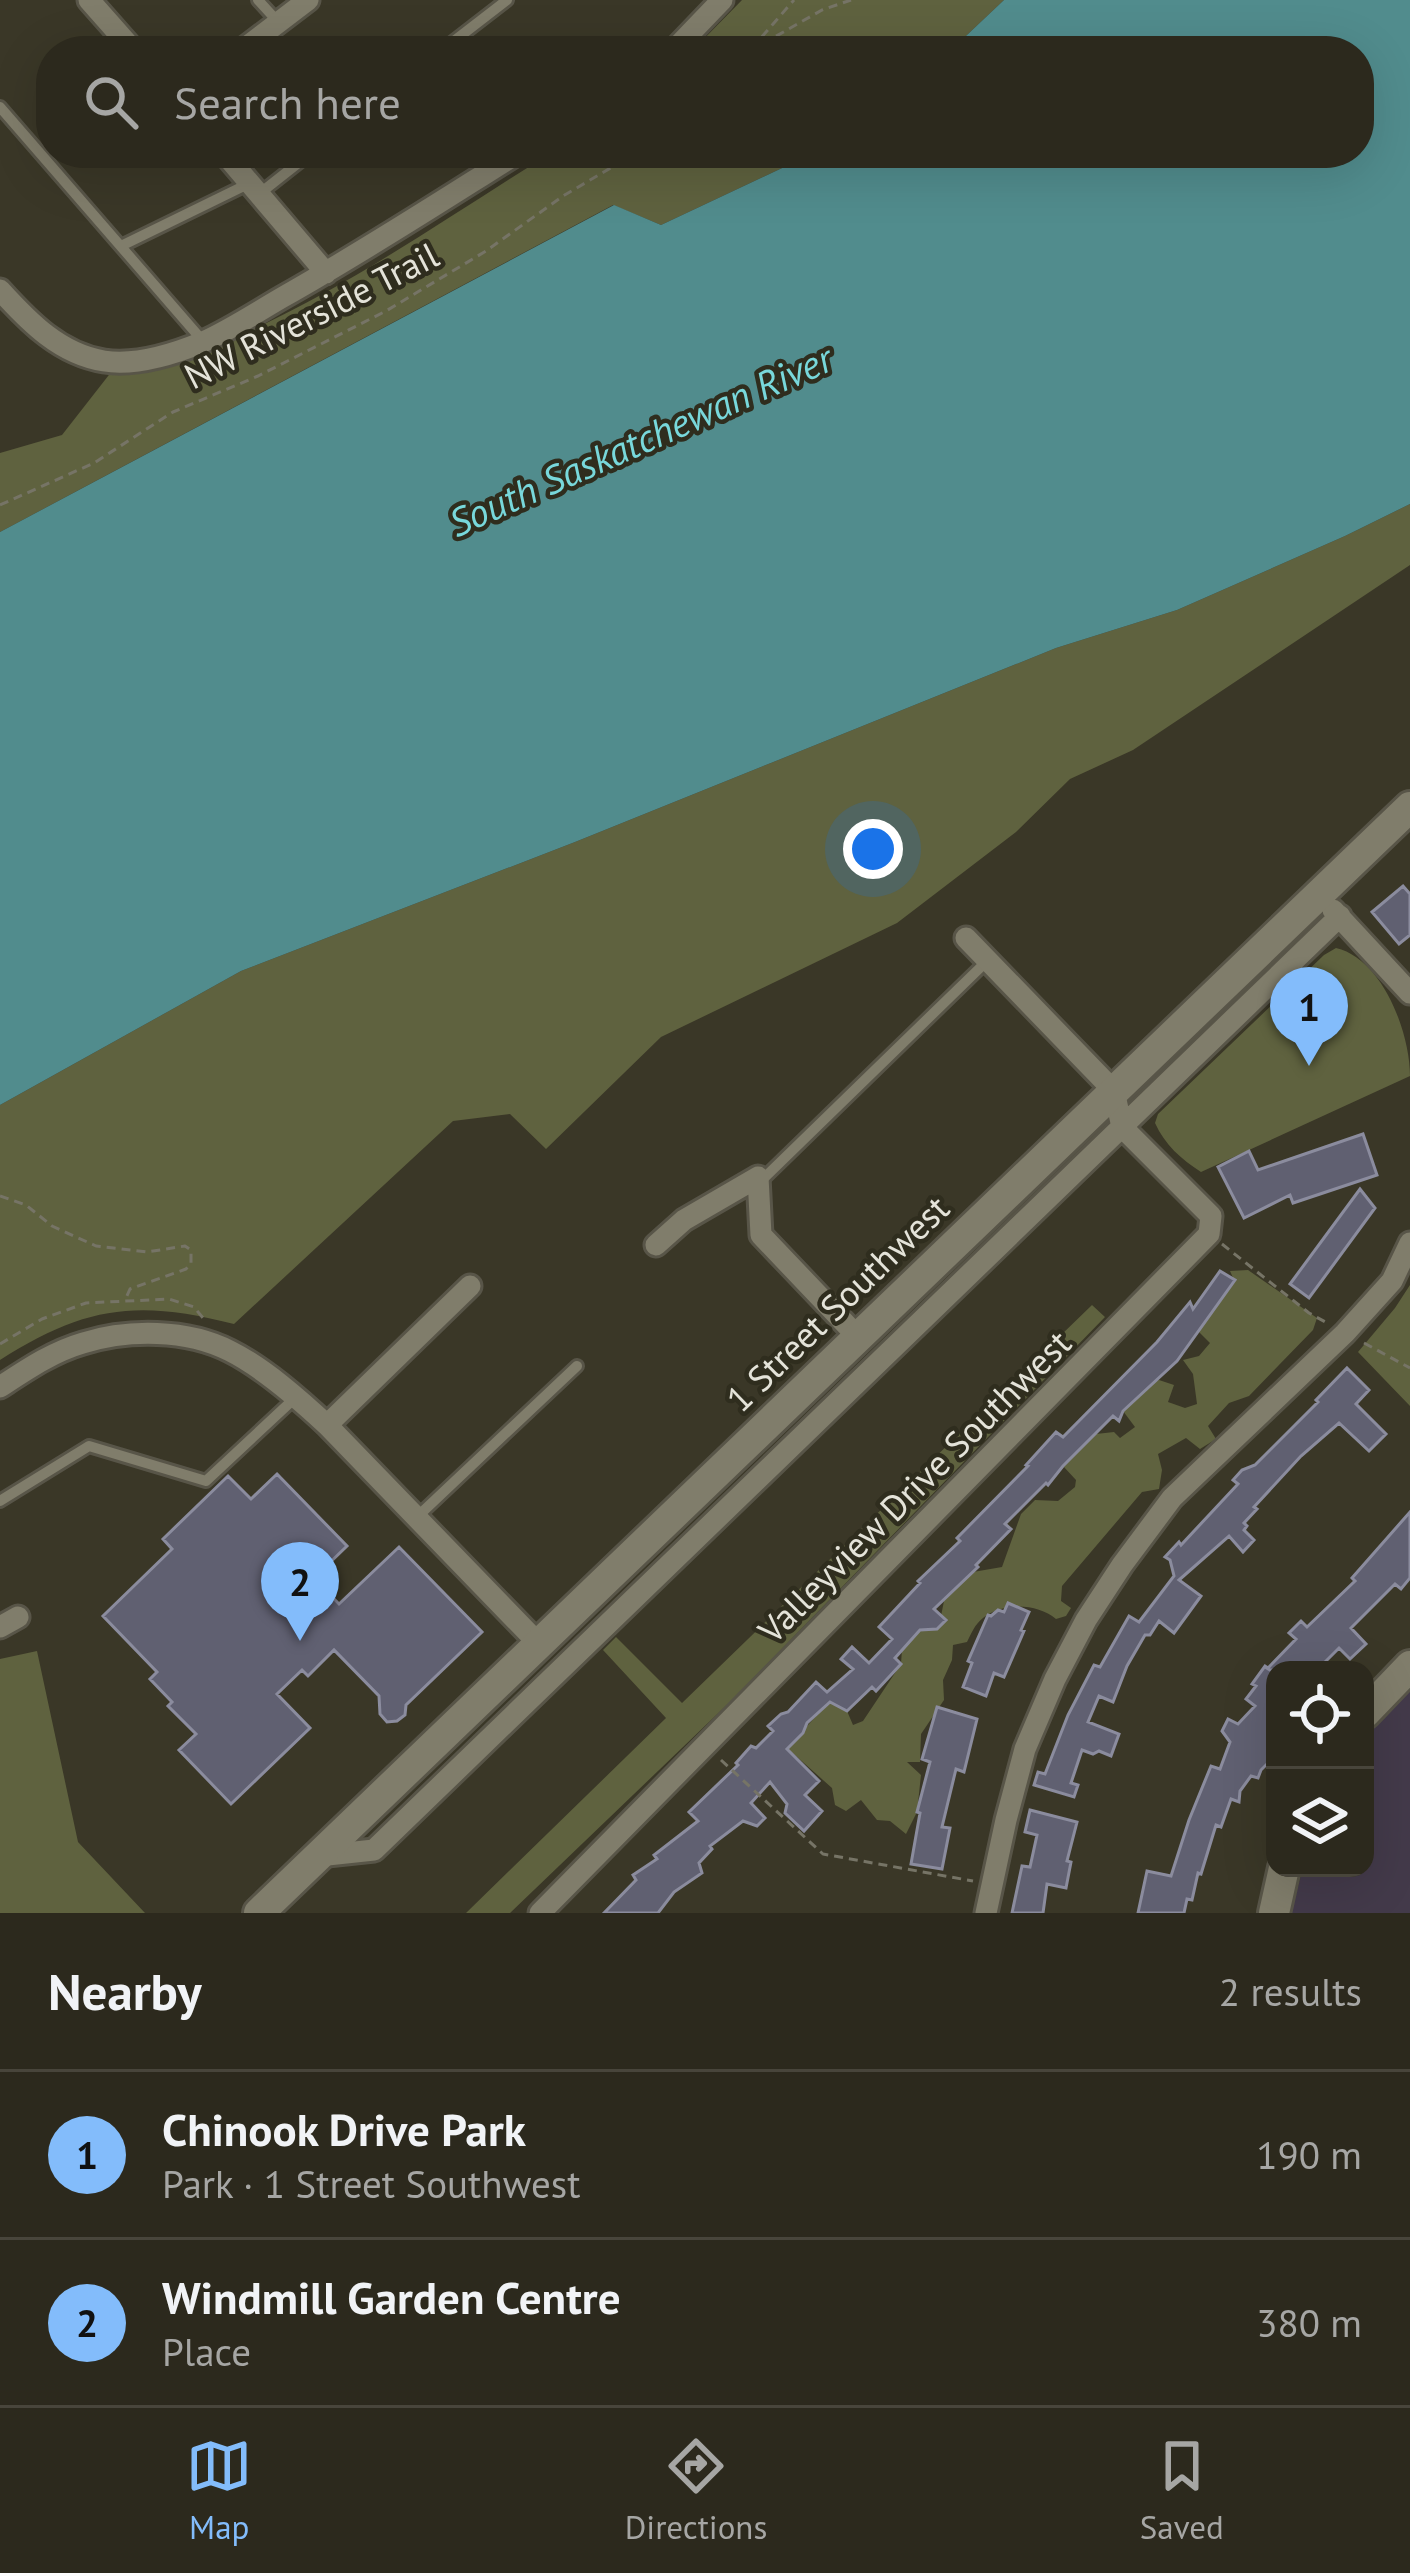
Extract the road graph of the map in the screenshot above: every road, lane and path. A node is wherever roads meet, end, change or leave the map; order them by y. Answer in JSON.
{"nodes":[{"id":1,"x":88,"y":0,"type":"edge"},
{"id":2,"x":258,"y":0,"type":"edge"},
{"id":3,"x":308,"y":0,"type":"edge"},
{"id":4,"x":507,"y":0,"type":"edge"},
{"id":5,"x":722,"y":0,"type":"edge"},
{"id":6,"x":794,"y":0,"type":"edge"},
{"id":7,"x":851,"y":0,"type":"edge"},
{"id":8,"x":280,"y":23,"type":"junction"},
{"id":9,"x":120,"y":36,"type":"edge"},
{"id":10,"x":262,"y":36,"type":"edge"},
{"id":11,"x":461,"y":36,"type":"edge"},
{"id":12,"x":687,"y":36,"type":"edge"},
{"id":13,"x":763,"y":36,"type":"edge"},
{"id":14,"x":776,"y":36,"type":"edge"},
{"id":15,"x":0,"y":107,"type":"edge"},
{"id":16,"x":36,"y":148,"type":"edge"},
{"id":17,"x":53,"y":168,"type":"edge"},
{"id":18,"x":237,"y":168,"type":"edge"},
{"id":19,"x":287,"y":168,"type":"edge"},
{"id":20,"x":494,"y":168,"type":"edge"},
{"id":21,"x":610,"y":168,"type":"edge"},
{"id":22,"x":254,"y":188,"type":"junction"},
{"id":23,"x":121,"y":246,"type":"junction"},
{"id":24,"x":326,"y":273,"type":"junction"},
{"id":25,"x":0,"y":290,"type":"edge"},
{"id":26,"x":204,"y":342,"type":"junction"},
{"id":27,"x":0,"y":505,"type":"edge"},
{"id":28,"x":1410,"y":807,"type":"edge"},
{"id":29,"x":1329,"y":905,"type":"junction"},
{"id":30,"x":965,"y":938,"type":"dead end"},
{"id":31,"x":986,"y":962,"type":"junction"},
{"id":32,"x":1410,"y":992,"type":"edge"},
{"id":33,"x":1114,"y":1091,"type":"junction"},
{"id":34,"x":1122,"y":1127,"type":"junction"},
{"id":35,"x":758,"y":1184,"type":"junction"},
{"id":36,"x":0,"y":1196,"type":"edge"},
{"id":37,"x":1209,"y":1234,"type":"junction"},
{"id":38,"x":1410,"y":1243,"type":"edge"},
{"id":39,"x":656,"y":1245,"type":"dead end"},
{"id":40,"x":470,"y":1286,"type":"dead end"},
{"id":41,"x":125,"y":1300,"type":"junction"},
{"id":42,"x":204,"y":1320,"type":"dead end"},
{"id":43,"x":1346,"y":1333,"type":"junction"},
{"id":44,"x":858,"y":1337,"type":"junction"},
{"id":45,"x":0,"y":1343,"type":"edge"},
{"id":46,"x":577,"y":1366,"type":"dead end"},
{"id":47,"x":1410,"y":1368,"type":"edge"},
{"id":48,"x":0,"y":1388,"type":"edge"},
{"id":49,"x":296,"y":1397,"type":"junction"},
{"id":50,"x":327,"y":1425,"type":"junction"},
{"id":51,"x":0,"y":1501,"type":"edge"},
{"id":52,"x":417,"y":1517,"type":"junction"},
{"id":53,"x":538,"y":1644,"type":"junction"},
{"id":54,"x":1410,"y":1666,"type":"edge"},
{"id":55,"x":1374,"y":1704,"type":"edge"},
{"id":56,"x":705,"y":1745,"type":"junction"},
{"id":57,"x":318,"y":1856,"type":"junction"},
{"id":58,"x":1282,"y":1877,"type":"edge"},
{"id":59,"x":992,"y":1884,"type":"junction"},
{"id":60,"x":259,"y":1913,"type":"edge"},
{"id":61,"x":540,"y":1913,"type":"edge"},
{"id":62,"x":986,"y":1913,"type":"edge"},
{"id":63,"x":1274,"y":1913,"type":"edge"}],
"edges":[{"from":1,"to":9,"type":"street"},
{"from":2,"to":8,"type":"lane"},
{"from":3,"to":8,"type":"street"},
{"from":4,"to":11,"type":"lane"},
{"from":5,"to":12,"type":"street"},
{"from":6,"to":13,"type":"path"},
{"from":7,"to":14,"type":"path"},
{"from":8,"to":10,"type":"street"},
{"from":15,"to":16,"type":"lane"},
{"from":17,"to":23,"type":"lane"},
{"from":18,"to":22,"type":"street"},
{"from":19,"to":22,"type":"lane"},
{"from":20,"to":24,"type":"street"},
{"from":21,"to":27,"type":"path","name":"NW Riverside Trail"},
{"from":22,"to":23,"type":"lane"},
{"from":22,"to":24,"type":"street"},
{"from":23,"to":26,"type":"lane"},
{"from":24,"to":26,"type":"street"},
{"from":25,"to":26,"type":"street"},
{"from":28,"to":29,"type":"street","name":"1 Street Southwest"},
{"from":29,"to":32,"type":"street"},
{"from":29,"to":33,"type":"street","name":"1 Street Southwest"},
{"from":29,"to":34,"type":"street","name":"1 Street Southwest"},
{"from":30,"to":31,"type":"street"},
{"from":31,"to":33,"type":"street"},
{"from":31,"to":35,"type":"lane"},
{"from":33,"to":34,"type":"street"},
{"from":33,"to":44,"type":"street","name":"1 Street Southwest"},
{"from":34,"to":37,"type":"street"},
{"from":34,"to":57,"type":"street","name":"1 Street Southwest"},
{"from":35,"to":39,"type":"street"},
{"from":35,"to":44,"type":"street"},
{"from":36,"to":41,"type":"path"},
{"from":37,"to":43,"type":"path"},
{"from":37,"to":56,"type":"street","name":"Valleyview Drive Southwest"},
{"from":38,"to":43,"type":"street"},
{"from":40,"to":50,"type":"street"},
{"from":41,"to":42,"type":"path"},
{"from":41,"to":45,"type":"path"},
{"from":43,"to":47,"type":"path"},
{"from":43,"to":59,"type":"street"},
{"from":44,"to":53,"type":"street","name":"1 Street Southwest"},
{"from":46,"to":52,"type":"lane"},
{"from":48,"to":49,"type":"street"},
{"from":49,"to":50,"type":"street"},
{"from":49,"to":51,"type":"lane"},
{"from":50,"to":52,"type":"street"},
{"from":52,"to":53,"type":"street"},
{"from":53,"to":57,"type":"street","name":"1 Street Southwest"},
{"from":54,"to":55,"type":"street"},
{"from":56,"to":59,"type":"path"},
{"from":56,"to":61,"type":"street","name":"Valleyview Drive Southwest"},
{"from":57,"to":60,"type":"street","name":"1 Street Southwest"},
{"from":58,"to":63,"type":"street"},
{"from":59,"to":62,"type":"street"}]}
